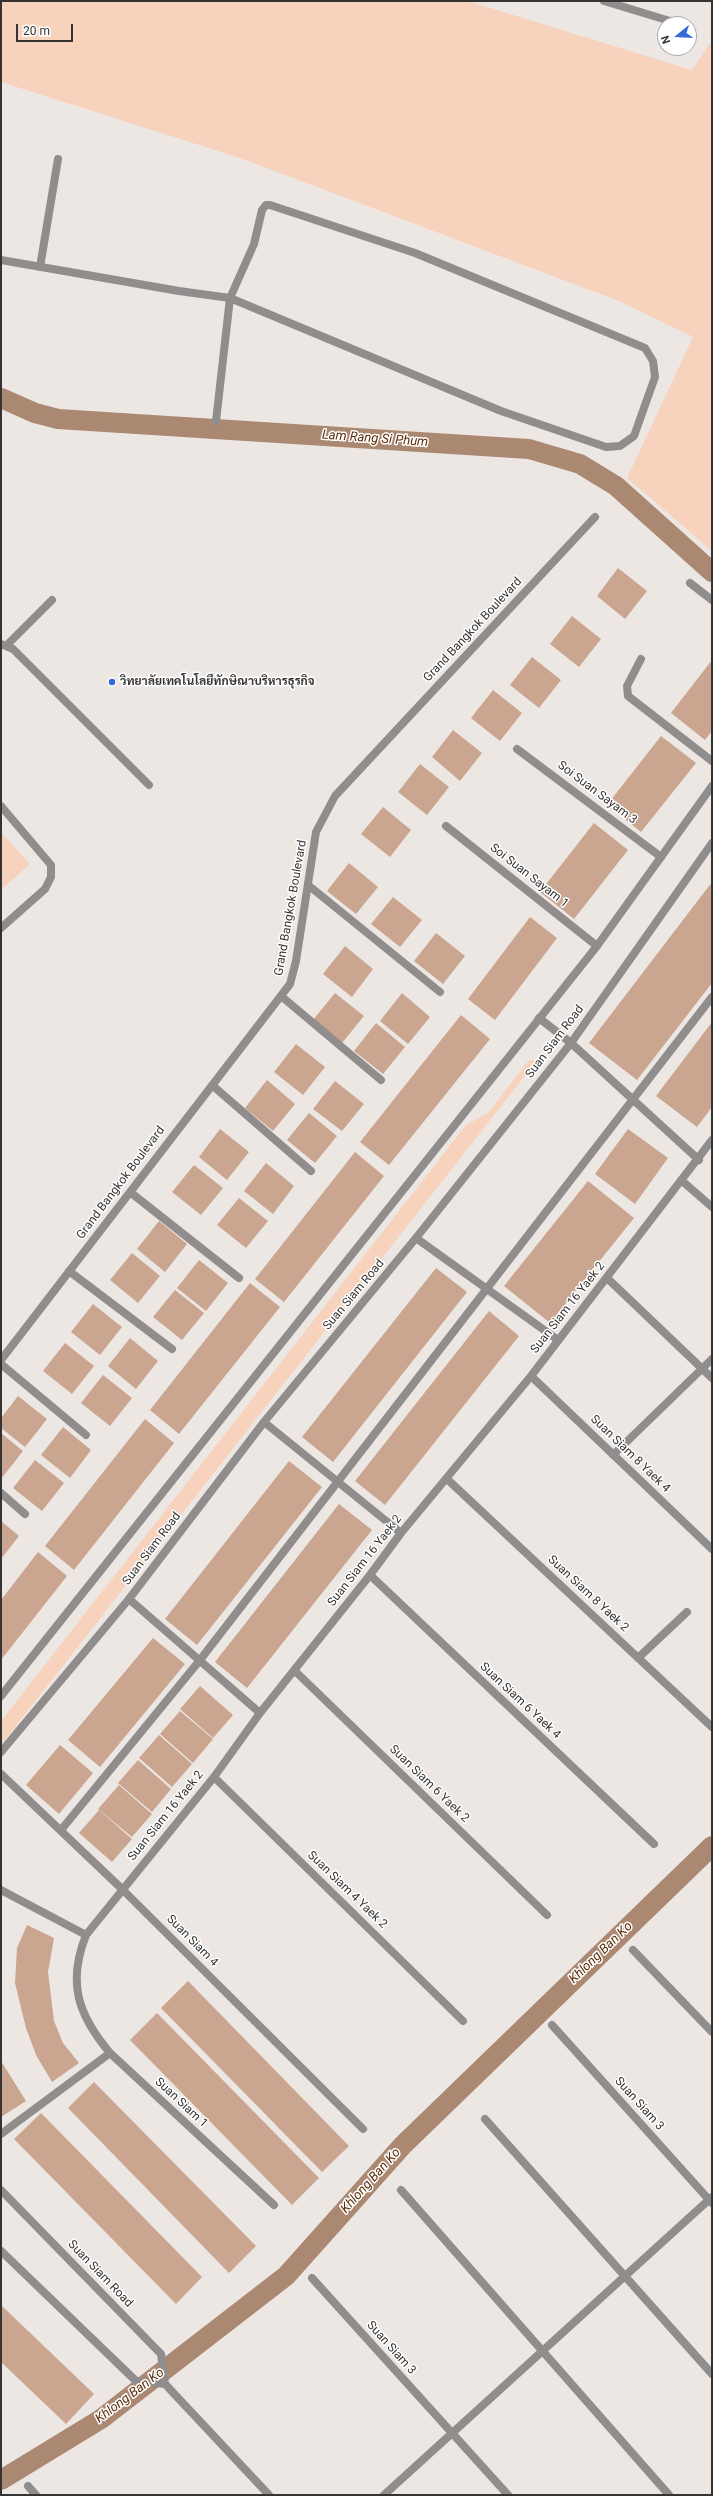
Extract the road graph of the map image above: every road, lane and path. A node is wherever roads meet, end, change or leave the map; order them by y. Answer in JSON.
{"nodes":[{"id":1,"x":604,"y":1,"type":"edge"},
{"id":2,"x":657,"y":17,"type":"edge"},
{"id":3,"x":58,"y":160,"type":"dead end"},
{"id":4,"x":1,"y":260,"type":"edge"},
{"id":5,"x":40,"y":268,"type":"junction"},
{"id":6,"x":230,"y":298,"type":"junction"},
{"id":7,"x":216,"y":421,"type":"dead end"},
{"id":8,"x":595,"y":517,"type":"dead end"},
{"id":9,"x":690,"y":583,"type":"dead end"},
{"id":10,"x":52,"y":600,"type":"dead end"},
{"id":11,"x":712,"y":600,"type":"edge"},
{"id":12,"x":4,"y":644,"type":"edge"},
{"id":13,"x":641,"y":659,"type":"dead end"},
{"id":14,"x":517,"y":749,"type":"dead end"},
{"id":15,"x":712,"y":761,"type":"edge"},
{"id":16,"x":149,"y":786,"type":"dead end"},
{"id":17,"x":712,"y":786,"type":"edge"},
{"id":18,"x":1,"y":806,"type":"edge"},
{"id":19,"x":446,"y":826,"type":"dead end"},
{"id":20,"x":712,"y":843,"type":"edge"},
{"id":21,"x":709,"y":852,"type":"edge"},
{"id":22,"x":661,"y":857,"type":"junction"},
{"id":23,"x":308,"y":885,"type":"junction"},
{"id":24,"x":1,"y":928,"type":"edge"},
{"id":25,"x":597,"y":946,"type":"junction"},
{"id":26,"x":440,"y":992,"type":"dead end"},
{"id":27,"x":281,"y":996,"type":"junction"},
{"id":28,"x":712,"y":997,"type":"edge"},
{"id":29,"x":539,"y":1018,"type":"junction"},
{"id":30,"x":571,"y":1043,"type":"junction"},
{"id":31,"x":381,"y":1080,"type":"dead end"},
{"id":32,"x":212,"y":1085,"type":"junction"},
{"id":33,"x":633,"y":1102,"type":"junction"},
{"id":34,"x":712,"y":1140,"type":"edge"},
{"id":35,"x":699,"y":1160,"type":"junction"},
{"id":36,"x":311,"y":1171,"type":"dead end"},
{"id":37,"x":681,"y":1180,"type":"junction"},
{"id":38,"x":130,"y":1192,"type":"junction"},
{"id":39,"x":712,"y":1207,"type":"edge"},
{"id":40,"x":416,"y":1238,"type":"junction"},
{"id":41,"x":69,"y":1271,"type":"junction"},
{"id":42,"x":239,"y":1278,"type":"dead end"},
{"id":43,"x":607,"y":1278,"type":"junction"},
{"id":44,"x":488,"y":1290,"type":"junction"},
{"id":45,"x":558,"y":1340,"type":"junction"},
{"id":46,"x":172,"y":1349,"type":"dead end"},
{"id":47,"x":712,"y":1359,"type":"edge"},
{"id":48,"x":1,"y":1360,"type":"edge"},
{"id":49,"x":1,"y":1364,"type":"edge"},
{"id":50,"x":702,"y":1368,"type":"junction"},
{"id":51,"x":531,"y":1376,"type":"junction"},
{"id":52,"x":712,"y":1378,"type":"edge"},
{"id":53,"x":264,"y":1422,"type":"junction"},
{"id":54,"x":86,"y":1435,"type":"dead end"},
{"id":55,"x":613,"y":1455,"type":"junction"},
{"id":56,"x":447,"y":1479,"type":"junction"},
{"id":57,"x":337,"y":1481,"type":"junction"},
{"id":58,"x":1,"y":1493,"type":"edge"},
{"id":59,"x":25,"y":1514,"type":"dead end"},
{"id":60,"x":401,"y":1532,"type":"junction"},
{"id":61,"x":712,"y":1549,"type":"edge"},
{"id":62,"x":370,"y":1576,"type":"junction"},
{"id":63,"x":129,"y":1599,"type":"junction"},
{"id":64,"x":687,"y":1612,"type":"dead end"},
{"id":65,"x":638,"y":1658,"type":"junction"},
{"id":66,"x":200,"y":1660,"type":"junction"},
{"id":67,"x":294,"y":1670,"type":"junction"},
{"id":68,"x":1,"y":1696,"type":"edge"},
{"id":69,"x":260,"y":1713,"type":"junction"},
{"id":70,"x":712,"y":1727,"type":"edge"},
{"id":71,"x":1,"y":1752,"type":"edge"},
{"id":72,"x":1,"y":1774,"type":"edge"},
{"id":73,"x":214,"y":1776,"type":"junction"},
{"id":74,"x":61,"y":1830,"type":"junction"},
{"id":75,"x":654,"y":1844,"type":"dead end"},
{"id":76,"x":122,"y":1889,"type":"junction"},
{"id":77,"x":1,"y":1890,"type":"edge"},
{"id":78,"x":547,"y":1916,"type":"dead end"},
{"id":79,"x":86,"y":1935,"type":"junction"},
{"id":80,"x":633,"y":1950,"type":"dead end"},
{"id":81,"x":81,"y":2011,"type":"joint"},
{"id":82,"x":463,"y":2021,"type":"dead end"},
{"id":83,"x":552,"y":2025,"type":"dead end"},
{"id":84,"x":712,"y":2032,"type":"edge"},
{"id":85,"x":110,"y":2053,"type":"junction"},
{"id":86,"x":484,"y":2119,"type":"dead end"},
{"id":87,"x":363,"y":2129,"type":"dead end"},
{"id":88,"x":1,"y":2134,"type":"edge"},
{"id":89,"x":1,"y":2190,"type":"edge"},
{"id":90,"x":401,"y":2190,"type":"dead end"},
{"id":91,"x":711,"y":2200,"type":"edge"},
{"id":92,"x":274,"y":2205,"type":"dead end"},
{"id":93,"x":1,"y":2251,"type":"edge"},
{"id":94,"x":626,"y":2277,"type":"junction"},
{"id":95,"x":312,"y":2278,"type":"dead end"},
{"id":96,"x":544,"y":2352,"type":"junction"},
{"id":97,"x":712,"y":2374,"type":"edge"},
{"id":98,"x":164,"y":2383,"type":"junction"},
{"id":99,"x":453,"y":2434,"type":"junction"},
{"id":100,"x":28,"y":2486,"type":"dead end"},
{"id":101,"x":36,"y":2495,"type":"edge"},
{"id":102,"x":269,"y":2495,"type":"edge"},
{"id":103,"x":384,"y":2495,"type":"edge"},
{"id":104,"x":508,"y":2495,"type":"edge"},
{"id":105,"x":669,"y":2495,"type":"edge"}],
"edges":[{"from":1,"to":2,"type":"street"},
{"from":3,"to":5,"type":"street"},
{"from":4,"to":5,"type":"street"},
{"from":5,"to":6,"type":"street"},
{"from":6,"to":6,"type":"street"},
{"from":6,"to":7,"type":"street"},
{"from":8,"to":23,"type":"street","name":"Grand Bangkok Boulevard"},
{"from":9,"to":11,"type":"street"},
{"from":10,"to":12,"type":"street"},
{"from":12,"to":16,"type":"street"},
{"from":13,"to":15,"type":"street"},
{"from":14,"to":22,"type":"street","name":"Soi Suan Sayam 3"},
{"from":17,"to":22,"type":"street"},
{"from":18,"to":24,"type":"street"},
{"from":19,"to":25,"type":"street","name":"Soi Suan Sayam 1"},
{"from":20,"to":21,"type":"street","name":"Suan Siam Road"},
{"from":21,"to":30,"type":"street","name":"Suan Siam Road"},
{"from":22,"to":25,"type":"street"},
{"from":23,"to":26,"type":"street"},
{"from":23,"to":27,"type":"street","name":"Grand Bangkok Boulevard"},
{"from":25,"to":29,"type":"street"},
{"from":27,"to":31,"type":"street"},
{"from":27,"to":32,"type":"street","name":"Grand Bangkok Boulevard"},
{"from":28,"to":33,"type":"street"},
{"from":29,"to":30,"type":"street"},
{"from":29,"to":68,"type":"street"},
{"from":30,"to":33,"type":"street"},
{"from":30,"to":40,"type":"street","name":"Suan Siam Road"},
{"from":32,"to":36,"type":"street"},
{"from":32,"to":38,"type":"street","name":"Grand Bangkok Boulevard"},
{"from":33,"to":35,"type":"street"},
{"from":33,"to":44,"type":"street"},
{"from":34,"to":35,"type":"street","name":"Suan Siam 16 Yaek 2"},
{"from":35,"to":37,"type":"street","name":"Suan Siam 16 Yaek 2"},
{"from":37,"to":39,"type":"street"},
{"from":37,"to":43,"type":"street","name":"Suan Siam 16 Yaek 2"},
{"from":38,"to":41,"type":"street","name":"Grand Bangkok Boulevard"},
{"from":38,"to":42,"type":"street"},
{"from":40,"to":44,"type":"street"},
{"from":40,"to":53,"type":"street","name":"Suan Siam Road"},
{"from":41,"to":46,"type":"street"},
{"from":41,"to":48,"type":"street","name":"Grand Bangkok Boulevard"},
{"from":43,"to":45,"type":"street","name":"Suan Siam 16 Yaek 2"},
{"from":43,"to":50,"type":"street"},
{"from":44,"to":45,"type":"street"},
{"from":44,"to":57,"type":"street"},
{"from":45,"to":51,"type":"street","name":"Suan Siam 16 Yaek 2"},
{"from":47,"to":50,"type":"street"},
{"from":49,"to":54,"type":"street"},
{"from":50,"to":52,"type":"street"},
{"from":50,"to":55,"type":"street"},
{"from":51,"to":55,"type":"street","name":"Suan Siam 8 Yaek 4"},
{"from":51,"to":56,"type":"street","name":"Suan Siam 16 Yaek 2"},
{"from":53,"to":57,"type":"street"},
{"from":53,"to":63,"type":"street","name":"Suan Siam Road"},
{"from":55,"to":61,"type":"street","name":"Suan Siam 8 Yaek 4"},
{"from":56,"to":60,"type":"street","name":"Suan Siam 16 Yaek 2"},
{"from":56,"to":65,"type":"street","name":"Suan Siam 8 Yaek 2"},
{"from":57,"to":60,"type":"street"},
{"from":57,"to":66,"type":"street"},
{"from":58,"to":59,"type":"street"},
{"from":60,"to":62,"type":"street","name":"Suan Siam 16 Yaek 2"},
{"from":62,"to":67,"type":"street","name":"Suan Siam 16 Yaek 2"},
{"from":62,"to":75,"type":"street","name":"Suan Siam 6 Yaek 4"},
{"from":63,"to":66,"type":"street"},
{"from":63,"to":71,"type":"street","name":"Suan Siam Road"},
{"from":64,"to":65,"type":"street"},
{"from":65,"to":70,"type":"street","name":"Suan Siam 8 Yaek 2"},
{"from":66,"to":69,"type":"street"},
{"from":66,"to":74,"type":"street"},
{"from":67,"to":69,"type":"street","name":"Suan Siam 16 Yaek 2"},
{"from":67,"to":78,"type":"street","name":"Suan Siam 6 Yaek 2"},
{"from":69,"to":73,"type":"street","name":"Suan Siam 16 Yaek 2"},
{"from":72,"to":74,"type":"street","name":"Suan Siam 4"},
{"from":73,"to":76,"type":"street","name":"Suan Siam 16 Yaek 2"},
{"from":73,"to":82,"type":"street","name":"Suan Siam 4 Yaek 2"},
{"from":74,"to":76,"type":"street","name":"Suan Siam 4"},
{"from":76,"to":79,"type":"street","name":"Suan Siam 16 Yaek 2"},
{"from":76,"to":87,"type":"street","name":"Suan Siam 4"},
{"from":77,"to":79,"type":"street"},
{"from":79,"to":81,"type":"street","name":"Suan Siam 16 Yaek 2"},
{"from":80,"to":84,"type":"street"},
{"from":81,"to":85,"type":"street","name":"Suan Siam 1"},
{"from":83,"to":91,"type":"street","name":"Suan Siam 3"},
{"from":85,"to":88,"type":"street"},
{"from":85,"to":92,"type":"street","name":"Suan Siam 1"},
{"from":86,"to":94,"type":"street"},
{"from":89,"to":98,"type":"street","name":"Suan Siam Road"},
{"from":90,"to":96,"type":"street"},
{"from":91,"to":94,"type":"street","name":"Suan Siam 3"},
{"from":93,"to":98,"type":"street"},
{"from":94,"to":96,"type":"street","name":"Suan Siam 3"},
{"from":94,"to":97,"type":"street"},
{"from":95,"to":99,"type":"street","name":"Suan Siam 3"},
{"from":96,"to":99,"type":"street","name":"Suan Siam 3"},
{"from":96,"to":105,"type":"street"},
{"from":98,"to":102,"type":"street"},
{"from":99,"to":103,"type":"street","name":"Suan Siam 3"},
{"from":99,"to":104,"type":"street","name":"Suan Siam 3"},
{"from":100,"to":101,"type":"street"}]}
